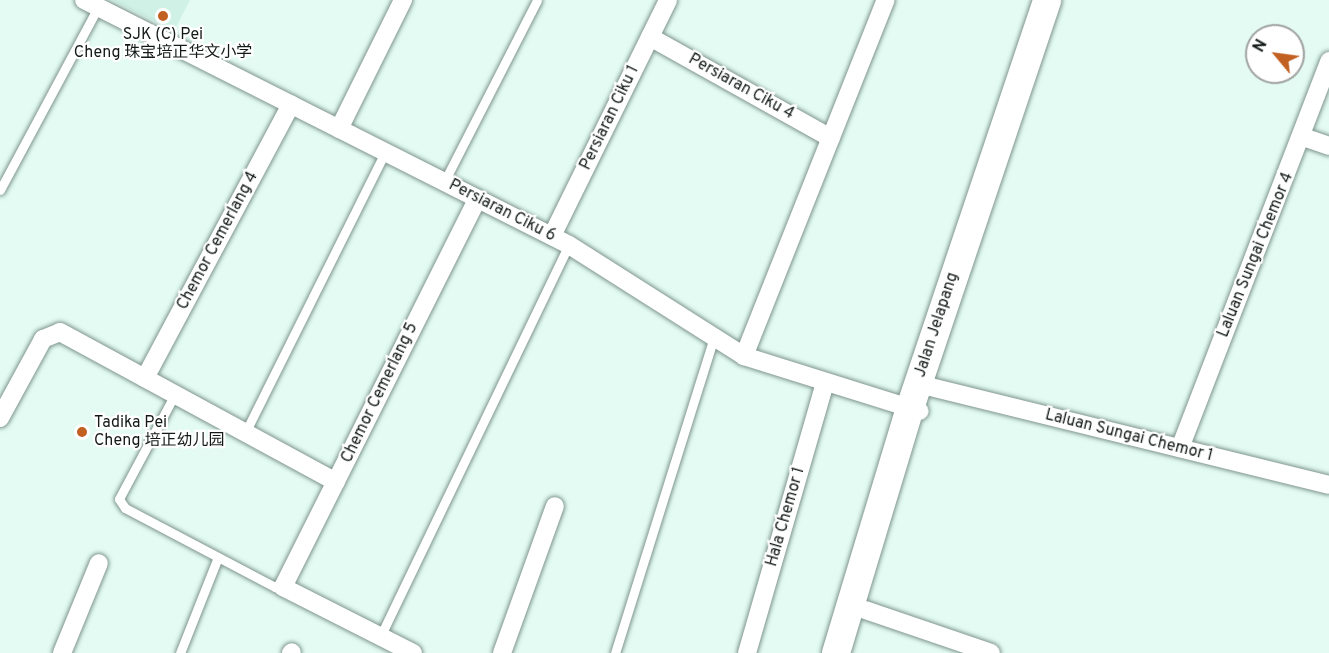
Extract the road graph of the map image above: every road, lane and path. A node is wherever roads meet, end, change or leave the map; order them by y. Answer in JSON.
{"nodes":[{"id":1,"x":403,"y":0,"type":"edge"},
{"id":2,"x":537,"y":0,"type":"edge"},
{"id":3,"x":668,"y":0,"type":"edge"},
{"id":4,"x":886,"y":0,"type":"edge"},
{"id":5,"x":1047,"y":0,"type":"edge"},
{"id":6,"x":1060,"y":0,"type":"edge"},
{"id":7,"x":91,"y":3,"type":"edge"},
{"id":8,"x":650,"y":37,"type":"junction"},
{"id":9,"x":1329,"y":61,"type":"edge"},
{"id":10,"x":291,"y":104,"type":"junction"},
{"id":11,"x":339,"y":129,"type":"junction"},
{"id":12,"x":1303,"y":137,"type":"junction"},
{"id":13,"x":831,"y":138,"type":"junction"},
{"id":14,"x":1329,"y":146,"type":"edge"},
{"id":15,"x":385,"y":152,"type":"junction"},
{"id":16,"x":444,"y":182,"type":"junction"},
{"id":17,"x":0,"y":190,"type":"edge"},
{"id":18,"x":477,"y":199,"type":"junction"},
{"id":19,"x":552,"y":237,"type":"junction"},
{"id":20,"x":569,"y":245,"type":"junction"},
{"id":21,"x":713,"y":340,"type":"junction"},
{"id":22,"x":744,"y":356,"type":"junction"},
{"id":23,"x":145,"y":378,"type":"junction"},
{"id":24,"x":825,"y":382,"type":"junction"},
{"id":25,"x":175,"y":394,"type":"junction"},
{"id":26,"x":920,"y":398,"type":"junction"},
{"id":27,"x":0,"y":418,"type":"edge"},
{"id":28,"x":245,"y":433,"type":"junction"},
{"id":29,"x":1180,"y":448,"type":"junction"},
{"id":30,"x":336,"y":482,"type":"junction"},
{"id":31,"x":1329,"y":485,"type":"edge"},
{"id":32,"x":555,"y":506,"type":"dead end"},
{"id":33,"x":218,"y":557,"type":"junction"},
{"id":34,"x":99,"y":563,"type":"dead end"},
{"id":35,"x":283,"y":587,"type":"junction"},
{"id":36,"x":865,"y":610,"type":"junction"},
{"id":37,"x":380,"y":636,"type":"junction"},
{"id":38,"x":964,"y":648,"type":"edge"},
{"id":39,"x":409,"y":652,"type":"edge"},
{"id":40,"x":62,"y":653,"type":"edge"},
{"id":41,"x":180,"y":653,"type":"edge"},
{"id":42,"x":502,"y":653,"type":"edge"},
{"id":43,"x":615,"y":653,"type":"edge"},
{"id":44,"x":747,"y":653,"type":"edge"},
{"id":45,"x":836,"y":653,"type":"edge"},
{"id":46,"x":852,"y":653,"type":"edge"},
{"id":47,"x":991,"y":653,"type":"edge"}],
"edges":[{"from":1,"to":11,"type":"street"},
{"from":2,"to":16,"type":"lane"},
{"from":3,"to":8,"type":"street","name":"Persiaran Ciku 1"},
{"from":4,"to":13,"type":"street"},
{"from":5,"to":26,"type":"main road","name":"Jalan Jelapang"},
{"from":6,"to":26,"type":"main road","name":"Jalan Jelapang"},
{"from":7,"to":10,"type":"street","name":"Persiaran Ciku 6"},
{"from":7,"to":17,"type":"lane"},
{"from":8,"to":13,"type":"street","name":"Persiaran Ciku 4"},
{"from":8,"to":19,"type":"street","name":"Persiaran Ciku 1"},
{"from":9,"to":12,"type":"street","name":"Laluan Sungai Chemor 4"},
{"from":10,"to":11,"type":"street","name":"Persiaran Ciku 6"},
{"from":10,"to":23,"type":"street","name":"Chemor Cemerlang 4"},
{"from":11,"to":15,"type":"street","name":"Persiaran Ciku 6"},
{"from":12,"to":14,"type":"street"},
{"from":12,"to":29,"type":"street","name":"Laluan Sungai Chemor 4"},
{"from":13,"to":22,"type":"street"},
{"from":15,"to":16,"type":"street","name":"Persiaran Ciku 6"},
{"from":15,"to":28,"type":"lane"},
{"from":16,"to":18,"type":"street","name":"Persiaran Ciku 6"},
{"from":18,"to":19,"type":"street","name":"Persiaran Ciku 6"},
{"from":18,"to":30,"type":"street","name":"Chemor Cemerlang 5"},
{"from":19,"to":20,"type":"street","name":"Persiaran Ciku 6"},
{"from":20,"to":21,"type":"street","name":"Persiaran Ciku 6"},
{"from":20,"to":37,"type":"lane"},
{"from":21,"to":22,"type":"street","name":"Persiaran Ciku 6"},
{"from":21,"to":43,"type":"lane"},
{"from":22,"to":24,"type":"street","name":"Persiaran Ciku 6"},
{"from":23,"to":25,"type":"street"},
{"from":23,"to":27,"type":"street"},
{"from":24,"to":26,"type":"street","name":"Persiaran Ciku 6"},
{"from":24,"to":44,"type":"street","name":"Hala Chemor 1"},
{"from":25,"to":28,"type":"street"},
{"from":25,"to":33,"type":"lane"},
{"from":26,"to":29,"type":"street","name":"Laluan Sungai Chemor 1"},
{"from":26,"to":36,"type":"main road","name":"Jalan Jelapang"},
{"from":26,"to":45,"type":"main road","name":"Jalan Jelapang"},
{"from":28,"to":30,"type":"street"},
{"from":29,"to":31,"type":"street","name":"Laluan Sungai Chemor 1"},
{"from":30,"to":35,"type":"street","name":"Chemor Cemerlang 5"},
{"from":32,"to":42,"type":"street"},
{"from":33,"to":35,"type":"lane"},
{"from":33,"to":41,"type":"lane"},
{"from":34,"to":40,"type":"street"},
{"from":35,"to":37,"type":"street"},
{"from":36,"to":38,"type":"street"},
{"from":36,"to":46,"type":"main road","name":"Jalan Jelapang"},
{"from":37,"to":39,"type":"street"},
{"from":38,"to":47,"type":"street"}]}
